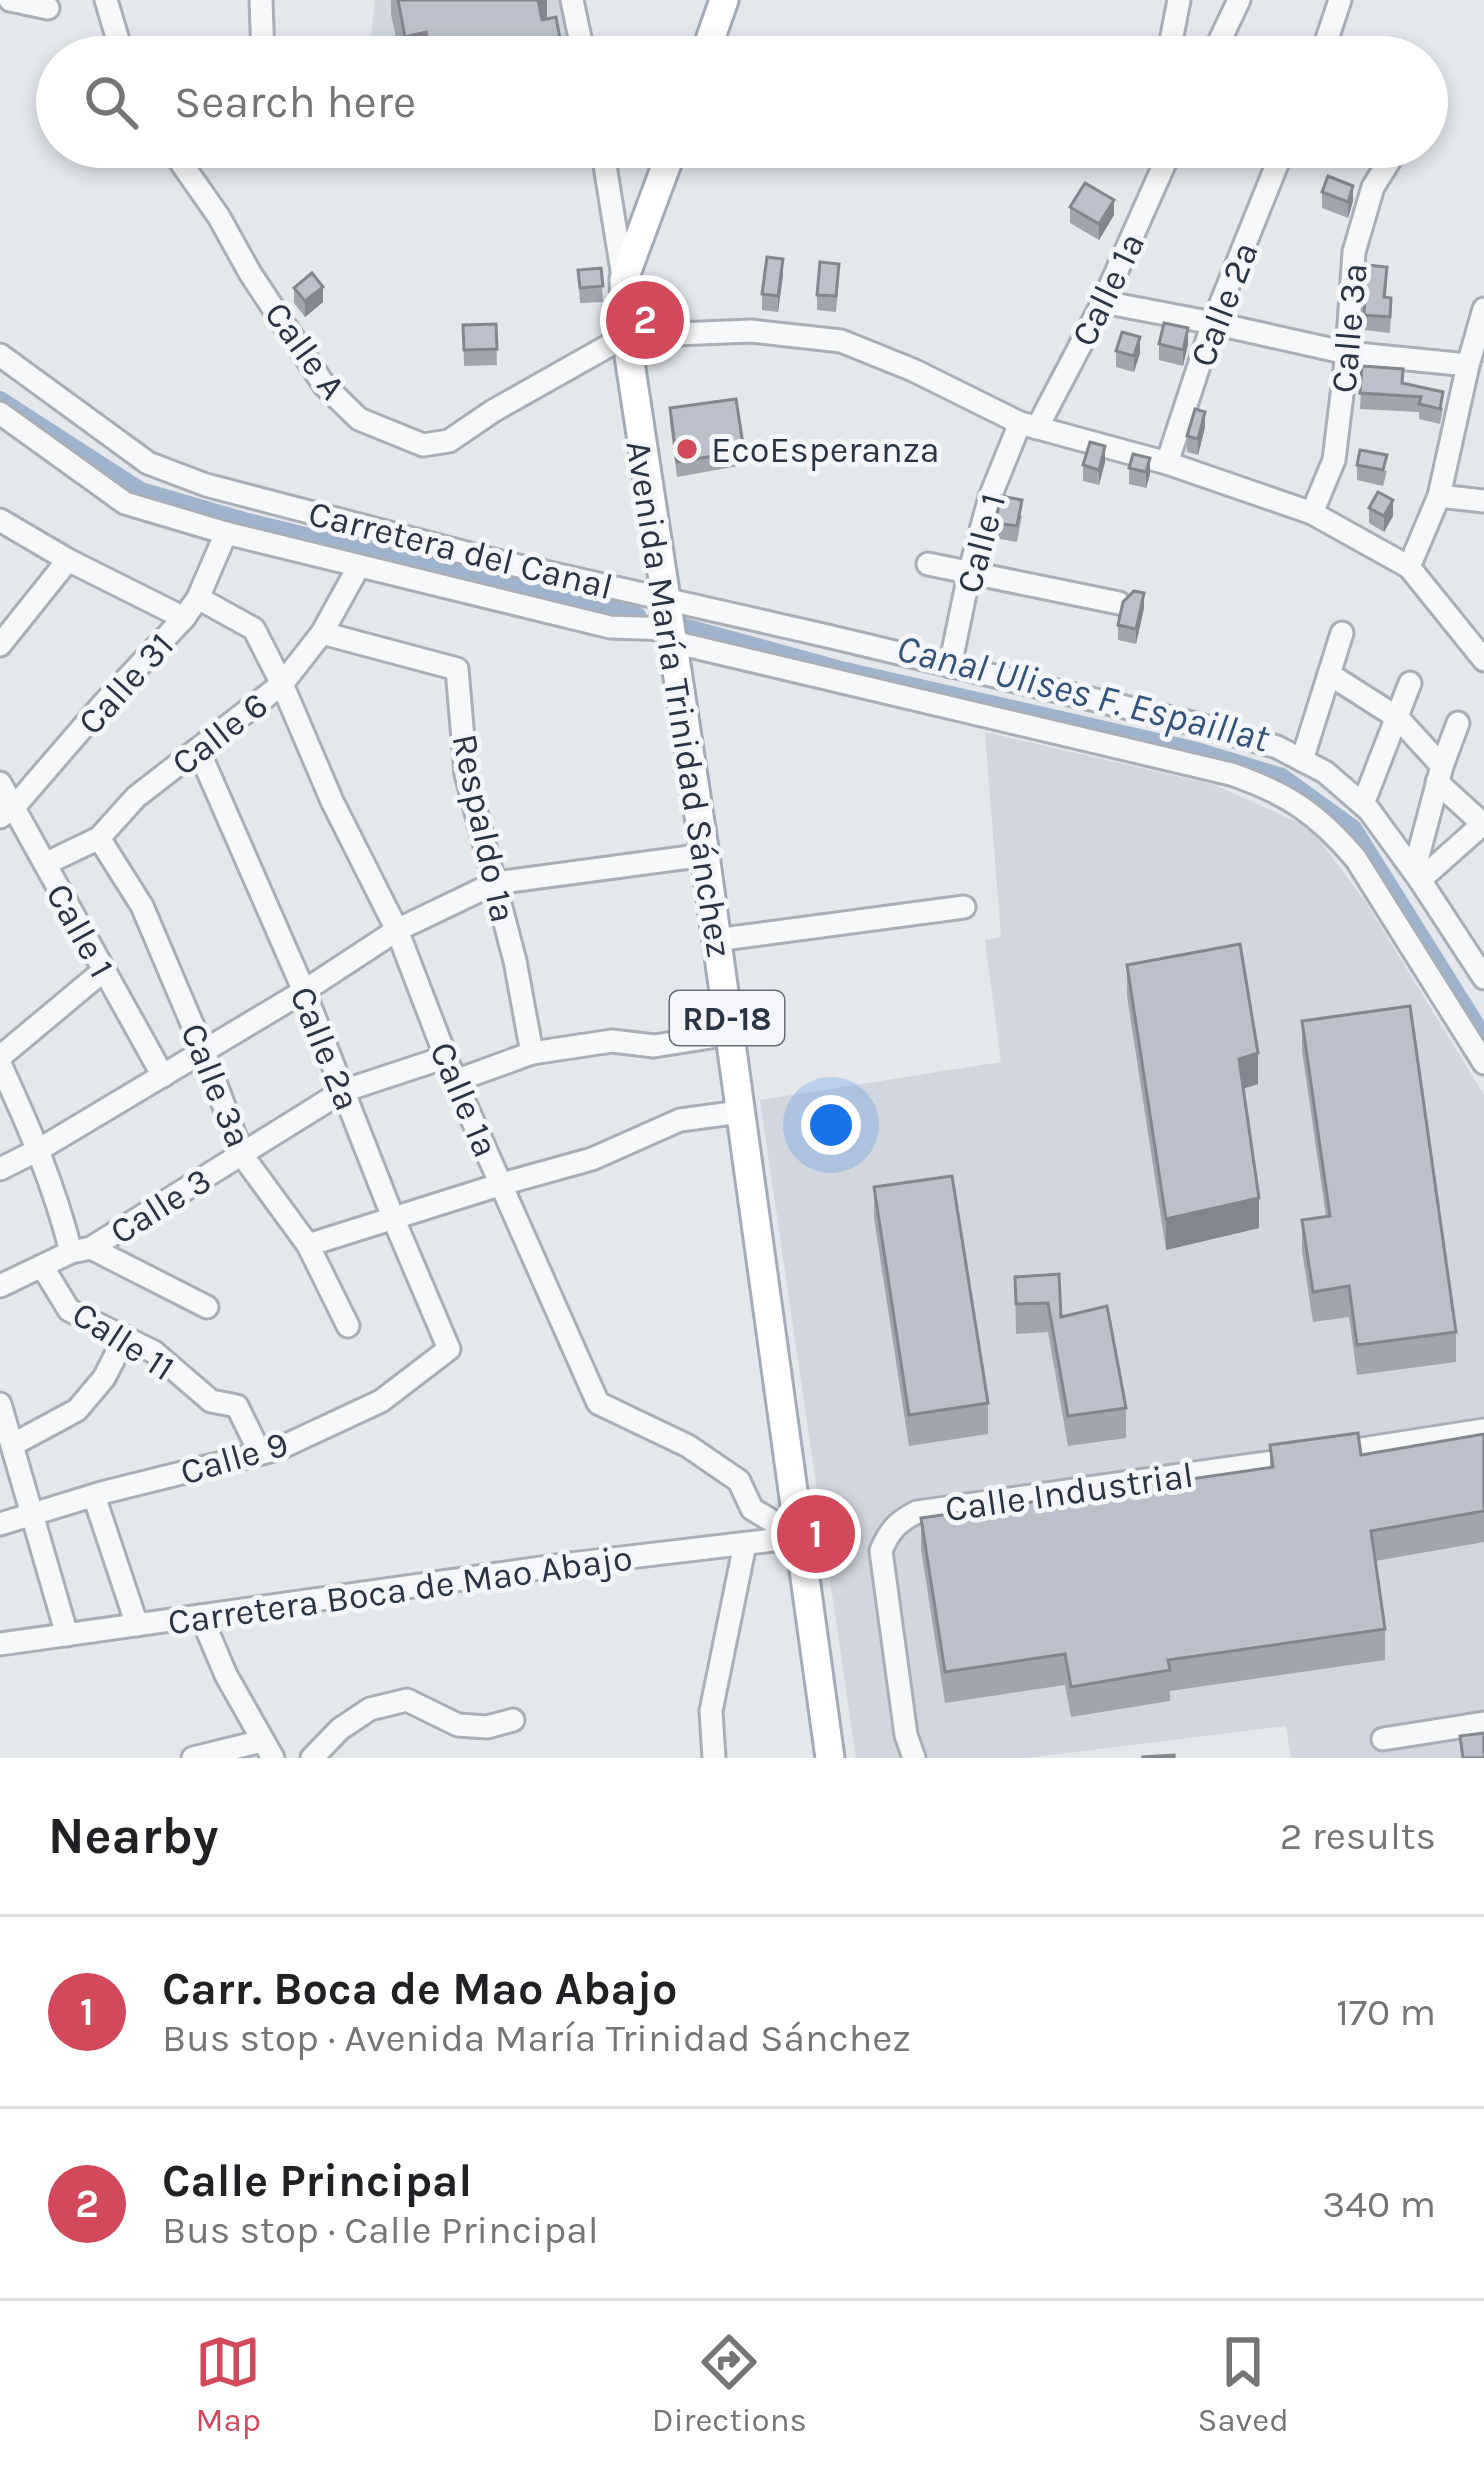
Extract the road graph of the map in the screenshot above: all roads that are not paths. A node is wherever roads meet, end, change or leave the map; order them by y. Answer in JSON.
{"nodes":[{"id":1,"x":10,"y":0,"type":"edge"},
{"id":2,"x":106,"y":0,"type":"edge"},
{"id":3,"x":261,"y":0,"type":"edge"},
{"id":4,"x":572,"y":0,"type":"edge"},
{"id":5,"x":724,"y":0,"type":"edge"},
{"id":6,"x":1179,"y":0,"type":"edge"},
{"id":7,"x":1239,"y":0,"type":"edge"},
{"id":8,"x":1340,"y":0,"type":"edge"},
{"id":9,"x":48,"y":8,"type":"dead end"},
{"id":10,"x":117,"y":36,"type":"edge"},
{"id":11,"x":262,"y":36,"type":"edge"},
{"id":12,"x":580,"y":36,"type":"edge"},
{"id":13,"x":711,"y":36,"type":"edge"},
{"id":14,"x":1172,"y":36,"type":"edge"},
{"id":15,"x":1222,"y":36,"type":"edge"},
{"id":16,"x":1328,"y":36,"type":"edge"},
{"id":17,"x":184,"y":168,"type":"edge"},
{"id":18,"x":606,"y":168,"type":"edge"},
{"id":19,"x":665,"y":168,"type":"edge"},
{"id":20,"x":1163,"y":168,"type":"edge"},
{"id":21,"x":1275,"y":168,"type":"edge"},
{"id":22,"x":1384,"y":168,"type":"edge"},
{"id":23,"x":624,"y":279,"type":"junction"},
{"id":24,"x":1103,"y":302,"type":"junction"},
{"id":25,"x":1483,"y":316,"type":"edge"},
{"id":26,"x":1213,"y":322,"type":"junction"},
{"id":27,"x":626,"y":337,"type":"junction"},
{"id":28,"x":1347,"y":353,"type":"junction"},
{"id":29,"x":0,"y":355,"type":"edge"},
{"id":30,"x":1468,"y":365,"type":"junction"},
{"id":31,"x":1473,"y":392,"type":"edge"},
{"id":32,"x":0,"y":413,"type":"edge"},
{"id":33,"x":1029,"y":425,"type":"junction"},
{"id":34,"x":1167,"y":463,"type":"junction"},
{"id":35,"x":1439,"y":496,"type":"junction"},
{"id":36,"x":1484,"y":501,"type":"edge"},
{"id":37,"x":1312,"y":513,"type":"junction"},
{"id":38,"x":0,"y":520,"type":"edge"},
{"id":39,"x":226,"y":533,"type":"junction"},
{"id":40,"x":68,"y":560,"type":"junction"},
{"id":41,"x":928,"y":564,"type":"dead end"},
{"id":42,"x":359,"y":566,"type":"junction"},
{"id":43,"x":1409,"y":568,"type":"junction"},
{"id":44,"x":970,"y":570,"type":"junction"},
{"id":45,"x":198,"y":598,"type":"junction"},
{"id":46,"x":665,"y":598,"type":"junction"},
{"id":47,"x":1119,"y":603,"type":"edge"},
{"id":48,"x":184,"y":618,"type":"junction"},
{"id":49,"x":322,"y":633,"type":"junction"},
{"id":50,"x":1342,"y":633,"type":"dead end"},
{"id":51,"x":672,"y":635,"type":"junction"},
{"id":52,"x":0,"y":646,"type":"edge"},
{"id":53,"x":1484,"y":660,"type":"edge"},
{"id":54,"x":950,"y":666,"type":"junction"},
{"id":55,"x":1329,"y":674,"type":"junction"},
{"id":56,"x":1410,"y":683,"type":"dead end"},
{"id":57,"x":282,"y":684,"type":"junction"},
{"id":58,"x":1398,"y":718,"type":"junction"},
{"id":59,"x":1458,"y":723,"type":"dead end"},
{"id":60,"x":198,"y":748,"type":"junction"},
{"id":61,"x":1302,"y":760,"type":"junction"},
{"id":62,"x":1439,"y":774,"type":"junction"},
{"id":63,"x":0,"y":783,"type":"edge"},
{"id":64,"x":1363,"y":804,"type":"junction"},
{"id":65,"x":8,"y":812,"type":"edge"},
{"id":66,"x":1483,"y":824,"type":"edge"},
{"id":67,"x":99,"y":838,"type":"junction"},
{"id":68,"x":705,"y":855,"type":"junction"},
{"id":69,"x":45,"y":864,"type":"junction"},
{"id":70,"x":1417,"y":876,"type":"junction"},
{"id":71,"x":495,"y":883,"type":"junction"},
{"id":72,"x":964,"y":907,"type":"dead end"},
{"id":73,"x":397,"y":929,"type":"junction"},
{"id":74,"x":716,"y":940,"type":"junction"},
{"id":75,"x":103,"y":971,"type":"junction"},
{"id":76,"x":1484,"y":978,"type":"edge"},
{"id":77,"x":304,"y":991,"type":"junction"},
{"id":78,"x":730,"y":1034,"type":"junction"},
{"id":79,"x":204,"y":1052,"type":"junction"},
{"id":80,"x":532,"y":1053,"type":"junction"},
{"id":81,"x":446,"y":1057,"type":"junction"},
{"id":82,"x":0,"y":1060,"type":"edge"},
{"id":83,"x":1484,"y":1063,"type":"edge"},
{"id":84,"x":163,"y":1076,"type":"junction"},
{"id":85,"x":455,"y":1081,"type":"junction"},
{"id":86,"x":343,"y":1091,"type":"junction"},
{"id":87,"x":740,"y":1112,"type":"junction"},
{"id":88,"x":40,"y":1149,"type":"junction"},
{"id":89,"x":242,"y":1155,"type":"junction"},
{"id":90,"x":0,"y":1169,"type":"edge"},
{"id":91,"x":502,"y":1184,"type":"junction"},
{"id":92,"x":394,"y":1220,"type":"junction"},
{"id":93,"x":308,"y":1245,"type":"junction"},
{"id":94,"x":81,"y":1250,"type":"junction"},
{"id":95,"x":41,"y":1266,"type":"junction"},
{"id":96,"x":0,"y":1286,"type":"edge"},
{"id":97,"x":207,"y":1307,"type":"dead end"},
{"id":98,"x":348,"y":1326,"type":"dead end"},
{"id":99,"x":124,"y":1337,"type":"junction"},
{"id":100,"x":449,"y":1349,"type":"joint"},
{"id":101,"x":0,"y":1404,"type":"edge"},
{"id":102,"x":1484,"y":1430,"type":"edge"},
{"id":103,"x":12,"y":1444,"type":"junction"},
{"id":104,"x":260,"y":1453,"type":"junction"},
{"id":105,"x":94,"y":1496,"type":"junction"},
{"id":106,"x":33,"y":1515,"type":"junction"},
{"id":107,"x":0,"y":1523,"type":"edge"},
{"id":108,"x":800,"y":1537,"type":"junction"},
{"id":109,"x":746,"y":1544,"type":"junction"},
{"id":110,"x":201,"y":1616,"type":"junction"},
{"id":111,"x":137,"y":1625,"type":"junction"},
{"id":112,"x":67,"y":1635,"type":"junction"},
{"id":113,"x":0,"y":1644,"type":"edge"},
{"id":114,"x":513,"y":1720,"type":"dead end"},
{"id":115,"x":1484,"y":1723,"type":"edge"},
{"id":116,"x":1383,"y":1738,"type":"dead end"},
{"id":117,"x":267,"y":1750,"type":"edge"},
{"id":118,"x":193,"y":1758,"type":"edge"},
{"id":119,"x":312,"y":1758,"type":"edge"},
{"id":120,"x":714,"y":1758,"type":"edge"},
{"id":121,"x":830,"y":1758,"type":"edge"},
{"id":122,"x":914,"y":1758,"type":"edge"}],
"edges":[{"from":1,"to":9,"type":"street"},
{"from":2,"to":10,"type":"street"},
{"from":3,"to":11,"type":"street"},
{"from":4,"to":12,"type":"street"},
{"from":5,"to":13,"type":"main road"},
{"from":6,"to":14,"type":"street"},
{"from":7,"to":15,"type":"street"},
{"from":8,"to":16,"type":"street"},
{"from":17,"to":27,"type":"street","name":"Calle A"},
{"from":18,"to":23,"type":"street"},
{"from":19,"to":23,"type":"main road","name":"Avenida María Trinidad Sánchez","number":"RD-18"},
{"from":20,"to":24,"type":"street","name":"Calle 1ª"},
{"from":21,"to":26,"type":"street","name":"Calle 2ª"},
{"from":22,"to":28,"type":"street","name":"Calle 3ª"},
{"from":23,"to":27,"type":"main road","name":"Avenida María Trinidad Sánchez","number":"RD-18"},
{"from":24,"to":26,"type":"street"},
{"from":24,"to":33,"type":"street","name":"Calle 1ª"},
{"from":25,"to":30,"type":"street"},
{"from":26,"to":28,"type":"street"},
{"from":26,"to":34,"type":"street","name":"Calle 2ª"},
{"from":27,"to":33,"type":"street"},
{"from":27,"to":46,"type":"main road","name":"Avenida María Trinidad Sánchez","number":"RD-18"},
{"from":28,"to":30,"type":"street"},
{"from":28,"to":37,"type":"street","name":"Calle 3ª"},
{"from":29,"to":46,"type":"street","name":"Carretera del Canal"},
{"from":30,"to":31,"type":"street"},
{"from":31,"to":35,"type":"street"},
{"from":32,"to":39,"type":"street","name":"Carretera del Canal"},
{"from":33,"to":34,"type":"street"},
{"from":33,"to":44,"type":"street","name":"Calle 1"},
{"from":34,"to":37,"type":"street"},
{"from":35,"to":36,"type":"street"},
{"from":35,"to":43,"type":"street"},
{"from":37,"to":43,"type":"street"},
{"from":38,"to":40,"type":"street"},
{"from":39,"to":42,"type":"street","name":"Carretera del Canal"},
{"from":39,"to":45,"type":"street","name":"Calle 31"},
{"from":40,"to":48,"type":"street"},
{"from":40,"to":52,"type":"street"},
{"from":41,"to":44,"type":"street"},
{"from":42,"to":49,"type":"street","name":"Calle 6"},
{"from":42,"to":51,"type":"street","name":"Carretera del Canal"},
{"from":43,"to":53,"type":"street"},
{"from":44,"to":47,"type":"street"},
{"from":44,"to":54,"type":"street","name":"Calle 1"},
{"from":45,"to":48,"type":"street","name":"Calle 31"},
{"from":45,"to":57,"type":"street","name":"Calle 1ª"},
{"from":46,"to":51,"type":"main road","name":"Avenida María Trinidad Sánchez","number":"RD-18"},
{"from":46,"to":54,"type":"street","name":"Carretera del Canal"},
{"from":48,"to":65,"type":"street","name":"Calle 31"},
{"from":49,"to":57,"type":"street","name":"Calle 6"},
{"from":49,"to":71,"type":"street","name":"Respaldo 1ª"},
{"from":50,"to":55,"type":"street"},
{"from":51,"to":68,"type":"main road","name":"Avenida María Trinidad Sánchez","number":"RD-18"},
{"from":51,"to":83,"type":"street","name":"Carretera del Canal"},
{"from":54,"to":61,"type":"street","name":"Carretera del Canal"},
{"from":55,"to":58,"type":"street"},
{"from":55,"to":61,"type":"street"},
{"from":56,"to":58,"type":"street"},
{"from":57,"to":60,"type":"street","name":"Calle 6"},
{"from":57,"to":73,"type":"street","name":"Calle 1ª"},
{"from":58,"to":62,"type":"street"},
{"from":58,"to":64,"type":"street"},
{"from":59,"to":62,"type":"street"},
{"from":60,"to":67,"type":"street","name":"Calle 6"},
{"from":60,"to":77,"type":"street","name":"Calle 2ª"},
{"from":61,"to":64,"type":"street","name":"Carretera del Canal"},
{"from":62,"to":66,"type":"street"},
{"from":62,"to":70,"type":"street"},
{"from":63,"to":65,"type":"street","name":"Calle 1"},
{"from":64,"to":70,"type":"street","name":"Carretera del Canal"},
{"from":65,"to":69,"type":"street","name":"Calle 1"},
{"from":66,"to":70,"type":"street"},
{"from":67,"to":69,"type":"street","name":"Calle 6"},
{"from":67,"to":79,"type":"street","name":"Calle 3ª"},
{"from":68,"to":71,"type":"street"},
{"from":68,"to":74,"type":"main road","name":"Avenida María Trinidad Sánchez","number":"RD-18"},
{"from":69,"to":75,"type":"street","name":"Calle 1"},
{"from":70,"to":76,"type":"street","name":"Carretera del Canal"},
{"from":71,"to":73,"type":"street"},
{"from":71,"to":80,"type":"street","name":"Respaldo 1ª"},
{"from":72,"to":74,"type":"street"},
{"from":73,"to":77,"type":"street"},
{"from":73,"to":81,"type":"street","name":"Calle 1ª"},
{"from":74,"to":78,"type":"main road","name":"Avenida María Trinidad Sánchez","number":"RD-18"},
{"from":75,"to":82,"type":"street"},
{"from":75,"to":84,"type":"street","name":"Calle 1"},
{"from":77,"to":79,"type":"street"},
{"from":77,"to":86,"type":"street","name":"Calle 2ª"},
{"from":78,"to":80,"type":"street"},
{"from":78,"to":87,"type":"main road","name":"Avenida María Trinidad Sánchez","number":"RD-18"},
{"from":79,"to":84,"type":"street"},
{"from":79,"to":89,"type":"street","name":"Calle 3ª"},
{"from":80,"to":85,"type":"street"},
{"from":81,"to":85,"type":"street","name":"Calle 1ª"},
{"from":81,"to":86,"type":"street","name":"Calle 3"},
{"from":82,"to":88,"type":"street"},
{"from":84,"to":88,"type":"street"},
{"from":85,"to":91,"type":"street","name":"Calle 1ª"},
{"from":86,"to":89,"type":"street","name":"Calle 3"},
{"from":86,"to":92,"type":"street","name":"Calle 2ª"},
{"from":87,"to":91,"type":"street"},
{"from":87,"to":108,"type":"main road","name":"Avenida María Trinidad Sánchez","number":"RD-18"},
{"from":88,"to":90,"type":"street"},
{"from":88,"to":94,"type":"street"},
{"from":89,"to":93,"type":"street","name":"Calle 3ª"},
{"from":89,"to":94,"type":"street","name":"Calle 3"},
{"from":91,"to":92,"type":"street"},
{"from":91,"to":108,"type":"street","name":"Calle 1ª"},
{"from":92,"to":93,"type":"street"},
{"from":92,"to":100,"type":"street","name":"Calle 2ª"},
{"from":93,"to":98,"type":"street","name":"Calle 3ª"},
{"from":94,"to":95,"type":"street","name":"Calle 3"},
{"from":94,"to":97,"type":"street"},
{"from":95,"to":96,"type":"street","name":"Calle 3"},
{"from":95,"to":99,"type":"street","name":"Calle 11"},
{"from":99,"to":103,"type":"street"},
{"from":99,"to":104,"type":"street","name":"Calle 11"},
{"from":100,"to":104,"type":"street","name":"Calle 9"},
{"from":101,"to":103,"type":"street"},
{"from":102,"to":122,"type":"street","name":"Calle Industrial"},
{"from":103,"to":106,"type":"street"},
{"from":104,"to":105,"type":"street","name":"Calle 9"},
{"from":105,"to":106,"type":"street","name":"Calle 9"},
{"from":105,"to":111,"type":"street"},
{"from":106,"to":107,"type":"street","name":"Calle 9"},
{"from":106,"to":112,"type":"street"},
{"from":108,"to":109,"type":"street","name":"Carretera Boca de Mao Abajo"},
{"from":108,"to":121,"type":"main road","name":"Avenida María Trinidad Sánchez","number":"RD-18"},
{"from":109,"to":110,"type":"street","name":"Carretera Boca de Mao Abajo"},
{"from":109,"to":120,"type":"street"},
{"from":110,"to":111,"type":"street","name":"Carretera Boca de Mao Abajo"},
{"from":110,"to":117,"type":"street"},
{"from":111,"to":112,"type":"street","name":"Carretera Boca de Mao Abajo"},
{"from":112,"to":113,"type":"street","name":"Carretera Boca de Mao Abajo"},
{"from":114,"to":119,"type":"street"},
{"from":115,"to":116,"type":"street"},
{"from":117,"to":118,"type":"street"}]}
